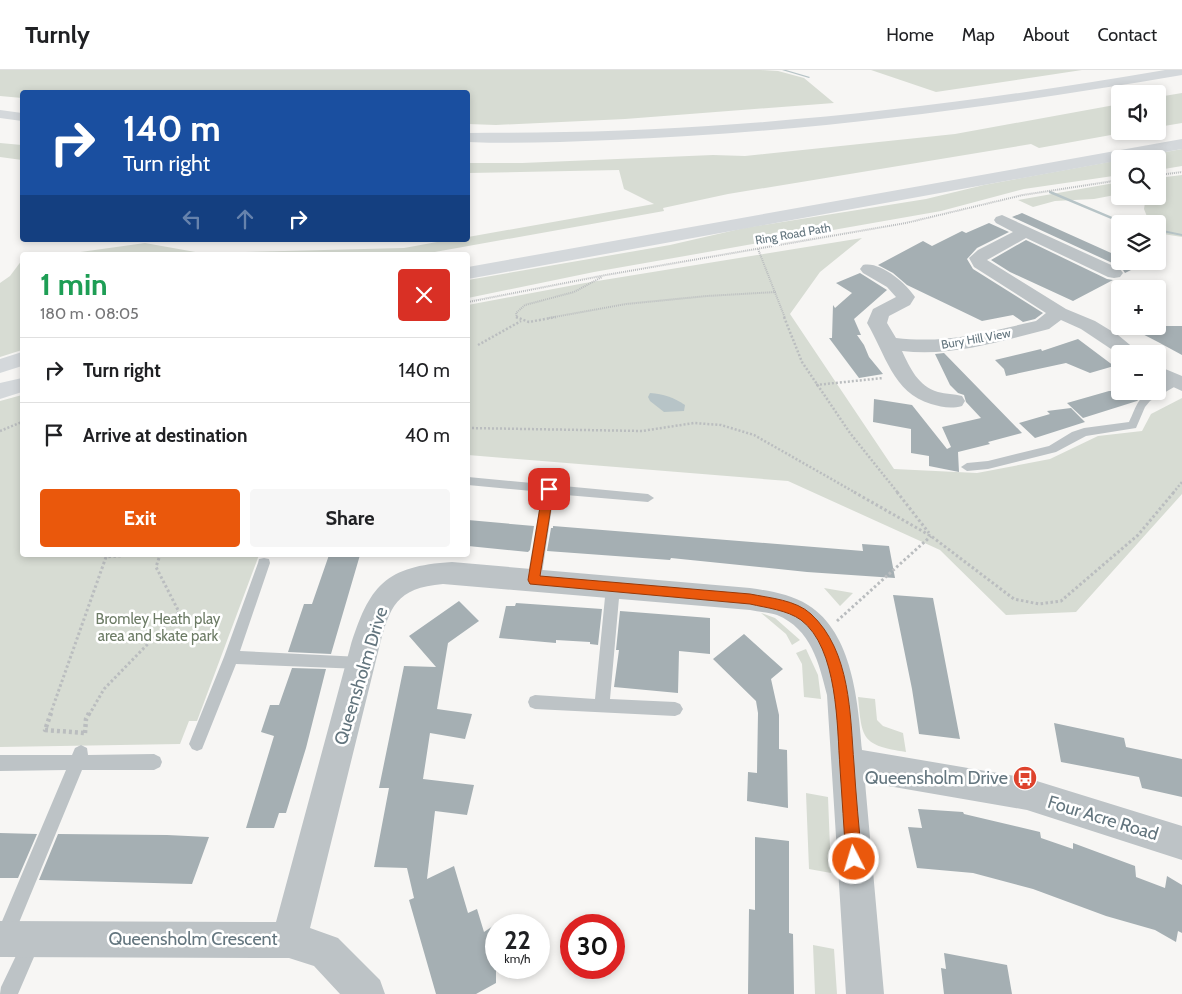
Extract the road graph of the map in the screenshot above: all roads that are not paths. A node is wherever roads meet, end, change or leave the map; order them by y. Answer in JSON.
{"nodes":[{"id":1,"x":1182,"y":71,"type":"edge"},
{"id":2,"x":1182,"y":84,"type":"edge"},
{"id":3,"x":1166,"y":87,"type":"edge"},
{"id":4,"x":1111,"y":98,"type":"edge"},
{"id":5,"x":1082,"y":103,"type":"dead end"},
{"id":6,"x":0,"y":114,"type":"edge"},
{"id":7,"x":20,"y":117,"type":"edge"},
{"id":8,"x":1182,"y":133,"type":"edge"},
{"id":9,"x":470,"y":138,"type":"edge"},
{"id":10,"x":1182,"y":144,"type":"edge"},
{"id":11,"x":1002,"y":220,"type":"dead end"},
{"id":12,"x":1026,"y":232,"type":"junction"},
{"id":13,"x":470,"y":258,"type":"edge"},
{"id":14,"x":868,"y":269,"type":"dead end"},
{"id":15,"x":470,"y":273,"type":"edge"},
{"id":16,"x":1114,"y":273,"type":"dead end"},
{"id":17,"x":1059,"y":313,"type":"junction"},
{"id":18,"x":889,"y":343,"type":"junction"},
{"id":19,"x":1119,"y":345,"type":"edge"},
{"id":20,"x":20,"y":360,"type":"edge"},
{"id":21,"x":0,"y":366,"type":"edge"},
{"id":22,"x":1166,"y":376,"type":"edge"},
{"id":23,"x":1179,"y":382,"type":"edge"},
{"id":24,"x":20,"y":385,"type":"edge"},
{"id":25,"x":0,"y":391,"type":"edge"},
{"id":26,"x":954,"y":401,"type":"dead end"},
{"id":27,"x":967,"y":467,"type":"dead end"},
{"id":28,"x":470,"y":481,"type":"edge"},
{"id":29,"x":549,"y":489,"type":"junction"},
{"id":30,"x":648,"y":498,"type":"dead end"},
{"id":31,"x":264,"y":563,"type":"dead end"},
{"id":32,"x":534,"y":580,"type":"junction"},
{"id":33,"x":614,"y":587,"type":"junction"},
{"id":34,"x":231,"y":656,"type":"junction"},
{"id":35,"x":361,"y":663,"type":"junction"},
{"id":36,"x":535,"y":702,"type":"dead end"},
{"id":37,"x":602,"y":706,"type":"junction"},
{"id":38,"x":675,"y":709,"type":"dead end"},
{"id":39,"x":197,"y":744,"type":"dead end"},
{"id":40,"x":79,"y":758,"type":"junction"},
{"id":41,"x":154,"y":762,"type":"dead end"},
{"id":42,"x":0,"y":763,"type":"edge"},
{"id":43,"x":846,"y":763,"type":"junction"},
{"id":44,"x":1182,"y":843,"type":"edge"},
{"id":45,"x":12,"y":939,"type":"edge"},
{"id":46,"x":289,"y":940,"type":"junction"},
{"id":47,"x":8,"y":994,"type":"edge"},
{"id":48,"x":366,"y":994,"type":"edge"},
{"id":49,"x":865,"y":994,"type":"edge"}],
"edges":[{"from":1,"to":9,"type":"highway"},
{"from":2,"to":3,"type":"highway"},
{"from":4,"to":5,"type":"highway"},
{"from":6,"to":7,"type":"highway"},
{"from":8,"to":13,"type":"highway"},
{"from":10,"to":15,"type":"highway"},
{"from":11,"to":12,"type":"street"},
{"from":12,"to":16,"type":"street"},
{"from":12,"to":17,"type":"street"},
{"from":14,"to":18,"type":"street"},
{"from":17,"to":18,"type":"street","name":"Bury Hill View"},
{"from":17,"to":19,"type":"street"},
{"from":18,"to":26,"type":"street"},
{"from":20,"to":21,"type":"highway"},
{"from":22,"to":23,"type":"street"},
{"from":23,"to":27,"type":"lane"},
{"from":24,"to":25,"type":"highway"},
{"from":28,"to":29,"type":"lane"},
{"from":29,"to":30,"type":"lane"},
{"from":29,"to":32,"type":"lane"},
{"from":31,"to":34,"type":"lane"},
{"from":32,"to":33,"type":"street","name":"Queensholm Drive"},
{"from":32,"to":35,"type":"street","name":"Queensholm Drive"},
{"from":33,"to":37,"type":"lane"},
{"from":33,"to":43,"type":"street","name":"Queensholm Drive"},
{"from":34,"to":35,"type":"lane"},
{"from":34,"to":39,"type":"lane"},
{"from":35,"to":46,"type":"street","name":"Queensholm Drive"},
{"from":36,"to":37,"type":"lane"},
{"from":37,"to":38,"type":"lane"},
{"from":40,"to":41,"type":"lane"},
{"from":40,"to":42,"type":"lane"},
{"from":40,"to":45,"type":"lane"},
{"from":43,"to":44,"type":"street","name":"Four Acre Road"},
{"from":43,"to":49,"type":"street","name":"Queensholm Drive"},
{"from":45,"to":46,"type":"street","name":"Queensholm Crescent"},
{"from":45,"to":47,"type":"lane"},
{"from":46,"to":48,"type":"street","name":"Queensholm Crescent"}]}
